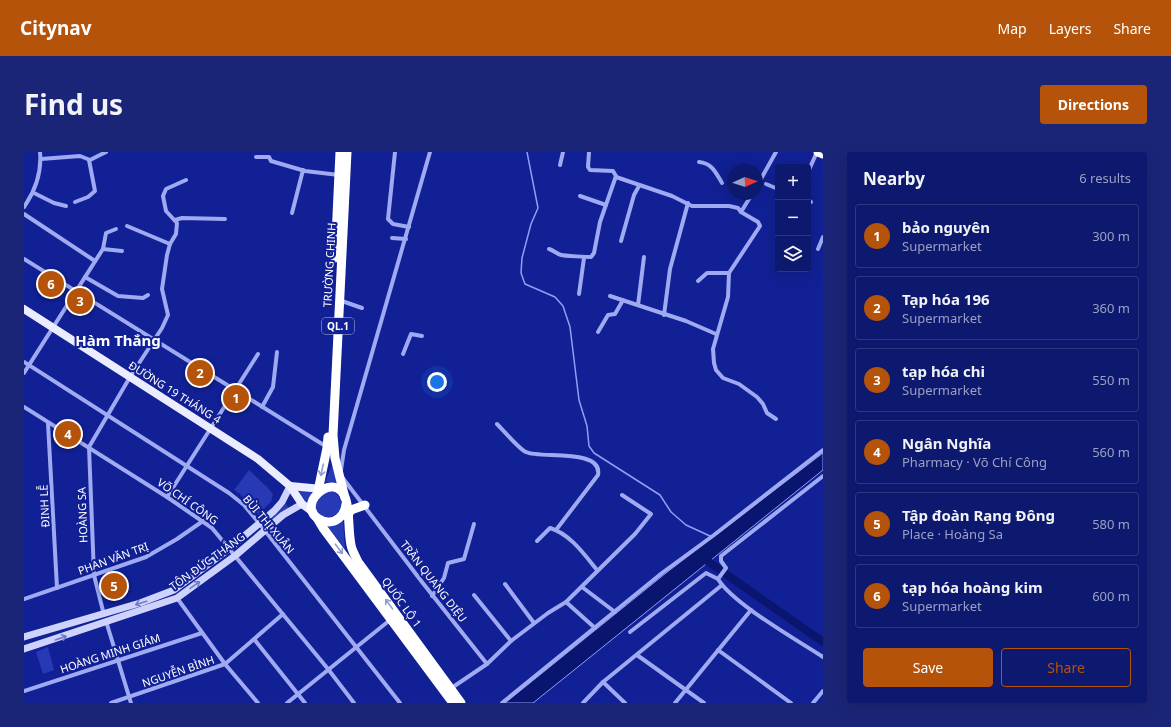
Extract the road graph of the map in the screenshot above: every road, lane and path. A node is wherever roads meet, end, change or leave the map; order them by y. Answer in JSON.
{"nodes":[{"id":1,"x":40,"y":152,"type":"edge"},
{"id":2,"x":106,"y":152,"type":"edge"},
{"id":3,"x":340,"y":152,"type":"edge"},
{"id":4,"x":347,"y":152,"type":"edge"},
{"id":5,"x":395,"y":152,"type":"edge"},
{"id":6,"x":430,"y":152,"type":"edge"},
{"id":7,"x":563,"y":152,"type":"edge"},
{"id":8,"x":589,"y":152,"type":"edge"},
{"id":9,"x":776,"y":152,"type":"edge"},
{"id":10,"x":817,"y":152,"type":"edge"},
{"id":11,"x":823,"y":154,"type":"edge"},
{"id":12,"x":256,"y":157,"type":"dead end"},
{"id":13,"x":41,"y":159,"type":"junction"},
{"id":14,"x":89,"y":160,"type":"junction"},
{"id":15,"x":699,"y":162,"type":"dead end"},
{"id":16,"x":560,"y":165,"type":"dead end"},
{"id":17,"x":811,"y":165,"type":"edge"},
{"id":18,"x":303,"y":170,"type":"junction"},
{"id":19,"x":339,"y":175,"type":"junction"},
{"id":20,"x":763,"y":175,"type":"edge"},
{"id":21,"x":616,"y":177,"type":"junction"},
{"id":22,"x":186,"y":180,"type":"dead end"},
{"id":23,"x":722,"y":183,"type":"dead end"},
{"id":24,"x":766,"y":184,"type":"dead end"},
{"id":25,"x":639,"y":186,"type":"junction"},
{"id":26,"x":775,"y":188,"type":"edge"},
{"id":27,"x":34,"y":193,"type":"junction"},
{"id":28,"x":580,"y":196,"type":"dead end"},
{"id":29,"x":748,"y":200,"type":"edge"},
{"id":30,"x":75,"y":202,"type":"dead end"},
{"id":31,"x":688,"y":203,"type":"junction"},
{"id":32,"x":606,"y":205,"type":"junction"},
{"id":33,"x":66,"y":206,"type":"dead end"},
{"id":34,"x":24,"y":207,"type":"edge"},
{"id":35,"x":741,"y":212,"type":"junction"},
{"id":36,"x":292,"y":213,"type":"dead end"},
{"id":37,"x":24,"y":214,"type":"edge"},
{"id":38,"x":225,"y":219,"type":"dead end"},
{"id":39,"x":175,"y":220,"type":"junction"},
{"id":40,"x":127,"y":226,"type":"dead end"},
{"id":41,"x":409,"y":226,"type":"junction"},
{"id":42,"x":116,"y":229,"type":"dead end"},
{"id":43,"x":823,"y":237,"type":"edge"},
{"id":44,"x":392,"y":238,"type":"dead end"},
{"id":45,"x":406,"y":239,"type":"junction"},
{"id":46,"x":621,"y":241,"type":"dead end"},
{"id":47,"x":170,"y":244,"type":"junction"},
{"id":48,"x":549,"y":248,"type":"dead end"},
{"id":49,"x":103,"y":249,"type":"junction"},
{"id":50,"x":818,"y":249,"type":"dead end"},
{"id":51,"x":122,"y":251,"type":"dead end"},
{"id":52,"x":644,"y":257,"type":"dead end"},
{"id":53,"x":584,"y":258,"type":"junction"},
{"id":54,"x":24,"y":259,"type":"edge"},
{"id":55,"x":94,"y":260,"type":"junction"},
{"id":56,"x":729,"y":273,"type":"junction"},
{"id":57,"x":85,"y":277,"type":"junction"},
{"id":58,"x":698,"y":281,"type":"dead end"},
{"id":59,"x":76,"y":292,"type":"junction"},
{"id":60,"x":579,"y":294,"type":"dead end"},
{"id":61,"x":148,"y":295,"type":"dead end"},
{"id":62,"x":610,"y":296,"type":"dead end"},
{"id":63,"x":339,"y":300,"type":"junction"},
{"id":64,"x":623,"y":300,"type":"junction"},
{"id":65,"x":638,"y":305,"type":"junction"},
{"id":66,"x":362,"y":308,"type":"dead end"},
{"id":67,"x":24,"y":309,"type":"edge"},
{"id":68,"x":664,"y":315,"type":"junction"},
{"id":69,"x":52,"y":327,"type":"junction"},
{"id":70,"x":598,"y":332,"type":"dead end"},
{"id":71,"x":716,"y":334,"type":"junction"},
{"id":72,"x":422,"y":336,"type":"dead end"},
{"id":73,"x":154,"y":340,"type":"junction"},
{"id":74,"x":277,"y":352,"type":"dead end"},
{"id":75,"x":258,"y":354,"type":"dead end"},
{"id":76,"x":403,"y":354,"type":"dead end"},
{"id":77,"x":26,"y":364,"type":"edge"},
{"id":78,"x":24,"y":373,"type":"edge"},
{"id":79,"x":130,"y":377,"type":"junction"},
{"id":80,"x":235,"y":390,"type":"junction"},
{"id":81,"x":24,"y":407,"type":"edge"},
{"id":82,"x":262,"y":407,"type":"junction"},
{"id":83,"x":108,"y":416,"type":"junction"},
{"id":84,"x":776,"y":419,"type":"dead end"},
{"id":85,"x":48,"y":423,"type":"junction"},
{"id":86,"x":497,"y":424,"type":"dead end"},
{"id":87,"x":210,"y":427,"type":"junction"},
{"id":88,"x":89,"y":447,"type":"junction"},
{"id":89,"x":327,"y":448,"type":"junction"},
{"id":90,"x":823,"y":450,"type":"edge"},
{"id":91,"x":187,"y":466,"type":"junction"},
{"id":92,"x":340,"y":474,"type":"junction"},
{"id":93,"x":823,"y":476,"type":"edge"},
{"id":94,"x":290,"y":486,"type":"junction"},
{"id":95,"x":319,"y":489,"type":"junction"},
{"id":96,"x":622,"y":495,"type":"dead end"},
{"id":97,"x":167,"y":497,"type":"junction"},
{"id":98,"x":346,"y":501,"type":"junction"},
{"id":99,"x":302,"y":504,"type":"junction"},
{"id":100,"x":365,"y":505,"type":"junction"},
{"id":101,"x":315,"y":514,"type":"junction"},
{"id":102,"x":348,"y":516,"type":"junction"},
{"id":103,"x":203,"y":521,"type":"junction"},
{"id":104,"x":259,"y":523,"type":"junction"},
{"id":105,"x":474,"y":524,"type":"dead end"},
{"id":106,"x":556,"y":530,"type":"junction"},
{"id":107,"x":265,"y":531,"type":"junction"},
{"id":108,"x":537,"y":541,"type":"dead end"},
{"id":109,"x":230,"y":548,"type":"junction"},
{"id":110,"x":236,"y":554,"type":"junction"},
{"id":111,"x":598,"y":570,"type":"junction"},
{"id":112,"x":94,"y":575,"type":"junction"},
{"id":113,"x":719,"y":577,"type":"junction"},
{"id":114,"x":505,"y":584,"type":"dead end"},
{"id":115,"x":722,"y":585,"type":"junction"},
{"id":116,"x":582,"y":586,"type":"junction"},
{"id":117,"x":57,"y":588,"type":"junction"},
{"id":118,"x":474,"y":594,"type":"dead end"},
{"id":119,"x":432,"y":596,"type":"junction"},
{"id":120,"x":177,"y":598,"type":"junction"},
{"id":121,"x":24,"y":599,"type":"edge"},
{"id":122,"x":566,"y":602,"type":"junction"},
{"id":123,"x":752,"y":610,"type":"junction"},
{"id":124,"x":615,"y":612,"type":"junction"},
{"id":125,"x":104,"y":613,"type":"junction"},
{"id":126,"x":283,"y":614,"type":"junction"},
{"id":127,"x":391,"y":620,"type":"junction"},
{"id":128,"x":106,"y":622,"type":"junction"},
{"id":129,"x":534,"y":623,"type":"junction"},
{"id":130,"x":595,"y":628,"type":"junction"},
{"id":131,"x":630,"y":632,"type":"dead end"},
{"id":132,"x":202,"y":633,"type":"junction"},
{"id":133,"x":24,"y":637,"type":"edge"},
{"id":134,"x":254,"y":639,"type":"junction"},
{"id":135,"x":511,"y":641,"type":"junction"},
{"id":136,"x":356,"y":647,"type":"junction"},
{"id":137,"x":24,"y":649,"type":"edge"},
{"id":138,"x":718,"y":650,"type":"junction"},
{"id":139,"x":637,"y":655,"type":"junction"},
{"id":140,"x":823,"y":657,"type":"edge"},
{"id":141,"x":118,"y":660,"type":"junction"},
{"id":142,"x":225,"y":664,"type":"junction"},
{"id":143,"x":487,"y":664,"type":"junction"},
{"id":144,"x":328,"y":669,"type":"junction"},
{"id":145,"x":603,"y":682,"type":"junction"},
{"id":146,"x":450,"y":689,"type":"junction"},
{"id":147,"x":686,"y":690,"type":"junction"},
{"id":148,"x":24,"y":691,"type":"edge"},
{"id":149,"x":823,"y":691,"type":"edge"},
{"id":150,"x":298,"y":694,"type":"junction"},
{"id":151,"x":129,"y":697,"type":"junction"},
{"id":152,"x":111,"y":703,"type":"edge"},
{"id":153,"x":131,"y":703,"type":"edge"},
{"id":154,"x":258,"y":703,"type":"edge"},
{"id":155,"x":287,"y":703,"type":"edge"},
{"id":156,"x":305,"y":703,"type":"edge"},
{"id":157,"x":354,"y":703,"type":"edge"},
{"id":158,"x":400,"y":703,"type":"edge"},
{"id":159,"x":453,"y":703,"type":"edge"},
{"id":160,"x":461,"y":703,"type":"edge"},
{"id":161,"x":502,"y":703,"type":"edge"},
{"id":162,"x":583,"y":703,"type":"edge"},
{"id":163,"x":625,"y":703,"type":"edge"},
{"id":164,"x":675,"y":703,"type":"edge"},
{"id":165,"x":704,"y":703,"type":"edge"},
{"id":166,"x":791,"y":703,"type":"edge"},
{"id":167,"x":813,"y":703,"type":"edge"}],
"edges":[{"from":1,"to":13,"type":"street"},
{"from":2,"to":14,"type":"street"},
{"from":3,"to":19,"type":"highway","name":"TRƯỜNG CHINH","number":"QL.1"},
{"from":4,"to":63,"type":"highway","name":"TRƯỜNG CHINH","number":"QL.1"},
{"from":5,"to":41,"type":"street"},
{"from":6,"to":41,"type":"street"},
{"from":7,"to":16,"type":"street"},
{"from":8,"to":21,"type":"street"},
{"from":9,"to":20,"type":"street"},
{"from":10,"to":11,"type":"highway"},
{"from":10,"to":17,"type":"street"},
{"from":12,"to":18,"type":"street"},
{"from":13,"to":14,"type":"street"},
{"from":13,"to":27,"type":"street"},
{"from":14,"to":30,"type":"street"},
{"from":15,"to":23,"type":"street"},
{"from":18,"to":19,"type":"street"},
{"from":18,"to":36,"type":"street"},
{"from":19,"to":89,"type":"highway","name":"TRƯỜNG CHINH","number":"QL.1"},
{"from":21,"to":25,"type":"street"},
{"from":21,"to":32,"type":"street"},
{"from":22,"to":39,"type":"street"},
{"from":24,"to":26,"type":"street"},
{"from":25,"to":31,"type":"street"},
{"from":25,"to":46,"type":"street"},
{"from":27,"to":33,"type":"street"},
{"from":27,"to":34,"type":"street"},
{"from":28,"to":32,"type":"street"},
{"from":29,"to":35,"type":"street"},
{"from":31,"to":35,"type":"street"},
{"from":31,"to":68,"type":"street"},
{"from":32,"to":53,"type":"street"},
{"from":35,"to":56,"type":"street"},
{"from":37,"to":55,"type":"street"},
{"from":38,"to":39,"type":"street"},
{"from":39,"to":47,"type":"street"},
{"from":40,"to":47,"type":"street"},
{"from":41,"to":45,"type":"street"},
{"from":42,"to":49,"type":"street"},
{"from":43,"to":50,"type":"street"},
{"from":44,"to":45,"type":"street"},
{"from":45,"to":92,"type":"street"},
{"from":47,"to":73,"type":"street"},
{"from":48,"to":53,"type":"street"},
{"from":49,"to":51,"type":"street"},
{"from":49,"to":55,"type":"street"},
{"from":52,"to":65,"type":"street"},
{"from":53,"to":60,"type":"street"},
{"from":54,"to":59,"type":"street"},
{"from":55,"to":57,"type":"street"},
{"from":56,"to":58,"type":"street"},
{"from":56,"to":71,"type":"street"},
{"from":57,"to":59,"type":"street"},
{"from":57,"to":61,"type":"street"},
{"from":59,"to":69,"type":"street"},
{"from":59,"to":73,"type":"street"},
{"from":62,"to":64,"type":"street"},
{"from":63,"to":66,"type":"street"},
{"from":63,"to":92,"type":"highway","name":"TRƯỜNG CHINH","number":"QL.1"},
{"from":64,"to":65,"type":"street"},
{"from":64,"to":70,"type":"street"},
{"from":65,"to":68,"type":"street"},
{"from":67,"to":69,"type":"main road","name":"ĐƯỜNG 19 THÁNG 4"},
{"from":68,"to":71,"type":"street"},
{"from":69,"to":77,"type":"street"},
{"from":69,"to":79,"type":"main road","name":"ĐƯỜNG 19 THÁNG 4"},
{"from":71,"to":84,"type":"street"},
{"from":72,"to":76,"type":"street"},
{"from":73,"to":79,"type":"street"},
{"from":73,"to":80,"type":"street"},
{"from":74,"to":82,"type":"street"},
{"from":75,"to":80,"type":"street"},
{"from":77,"to":78,"type":"street"},
{"from":77,"to":83,"type":"street","name":"BÙI THỊ XUÂN"},
{"from":79,"to":83,"type":"street"},
{"from":79,"to":87,"type":"main road","name":"ĐƯỜNG 19 THÁNG 4"},
{"from":80,"to":82,"type":"street"},
{"from":80,"to":87,"type":"street"},
{"from":81,"to":85,"type":"street","name":"VÕ CHÍ CÔNG"},
{"from":82,"to":89,"type":"street"},
{"from":83,"to":88,"type":"street"},
{"from":83,"to":91,"type":"street","name":"BÙI THỊ XUÂN"},
{"from":85,"to":88,"type":"street","name":"VÕ CHÍ CÔNG"},
{"from":85,"to":117,"type":"street","name":"ĐINH LỄ"},
{"from":86,"to":106,"type":"street"},
{"from":87,"to":91,"type":"street"},
{"from":87,"to":94,"type":"main road","name":"ĐƯỜNG 19 THÁNG 4"},
{"from":88,"to":97,"type":"street","name":"VÕ CHÍ CÔNG"},
{"from":88,"to":112,"type":"street","name":"HOÀNG SA"},
{"from":89,"to":95,"type":"highway","name":"TRƯỜNG CHINH","number":"QL.1","one_way":true},
{"from":90,"to":124,"type":"street"},
{"from":91,"to":97,"type":"street"},
{"from":91,"to":104,"type":"street","name":"BÙI THỊ XUÂN"},
{"from":92,"to":98,"type":"highway","name":"TRƯỜNG CHINH","number":"QL.1"},
{"from":92,"to":100,"type":"street","name":"TRẦN QUANG DIỆU"},
{"from":93,"to":113,"type":"street"},
{"from":94,"to":95,"type":"main road"},
{"from":94,"to":99,"type":"main road","name":"ĐƯỜNG 19 THÁNG 4"},
{"from":94,"to":104,"type":"main road","name":"TÔN ĐỨC THẮNG"},
{"from":95,"to":98,"type":"highway"},
{"from":95,"to":101,"type":"highway","number":"QL.1"},
{"from":96,"to":111,"type":"street"},
{"from":97,"to":103,"type":"street","name":"VÕ CHÍ CÔNG"},
{"from":98,"to":101,"type":"highway"},
{"from":98,"to":102,"type":"highway","name":"QUỐC LỘ 1","number":"QL.1"},
{"from":99,"to":101,"type":"main road","name":"ĐƯỜNG 19 THÁNG 4"},
{"from":99,"to":107,"type":"main road","name":"TÔN ĐỨC THẮNG"},
{"from":100,"to":102,"type":"highway"},
{"from":100,"to":119,"type":"street","name":"TRẦN QUANG DIỆU"},
{"from":101,"to":127,"type":"highway","name":"QUỐC LỘ 1","one_way":true},
{"from":146,"to":102,"type":"highway","name":"QUỐC LỘ 1","number":"QL.1","one_way":true},
{"from":103,"to":109,"type":"street","name":"VÕ CHÍ CÔNG"},
{"from":103,"to":112,"type":"street","name":"PHAN VĂN TRỊ"},
{"from":104,"to":107,"type":"street","name":"BÙI THỊ XUÂN"},
{"from":104,"to":109,"type":"main road","name":"TÔN ĐỨC THẮNG"},
{"from":105,"to":119,"type":"street"},
{"from":106,"to":108,"type":"street"},
{"from":106,"to":111,"type":"street"},
{"from":107,"to":110,"type":"main road","name":"TÔN ĐỨC THẮNG"},
{"from":107,"to":136,"type":"street","name":"BÙI THỊ XUÂN"},
{"from":109,"to":110,"type":"street","name":"VÕ CHÍ CÔNG"},
{"from":109,"to":125,"type":"main road","name":"TÔN ĐỨC THẮNG","one_way":true},
{"from":120,"to":110,"type":"main road","name":"TÔN ĐỨC THẮNG","one_way":true},
{"from":110,"to":126,"type":"street","name":"VÕ CHÍ CÔNG"},
{"from":111,"to":116,"type":"street"},
{"from":112,"to":117,"type":"street","name":"PHAN VĂN TRỊ"},
{"from":112,"to":125,"type":"street","name":"HOÀNG SA"},
{"from":113,"to":115,"type":"street"},
{"from":113,"to":131,"type":"street"},
{"from":114,"to":129,"type":"street"},
{"from":115,"to":123,"type":"street"},
{"from":115,"to":139,"type":"street"},
{"from":116,"to":122,"type":"street"},
{"from":116,"to":124,"type":"street"},
{"from":117,"to":121,"type":"street","name":"PHAN VĂN TRỊ"},
{"from":118,"to":135,"type":"street"},
{"from":119,"to":143,"type":"street","name":"TRẦN QUANG DIỆU"},
{"from":120,"to":128,"type":"main road","name":"TÔN ĐỨC THẮNG"},
{"from":120,"to":132,"type":"street"},
{"from":122,"to":129,"type":"street"},
{"from":122,"to":130,"type":"street"},
{"from":123,"to":138,"type":"street"},
{"from":123,"to":140,"type":"street"},
{"from":124,"to":130,"type":"street"},
{"from":125,"to":128,"type":"street","name":"HOÀNG SA"},
{"from":125,"to":133,"type":"main road","name":"TÔN ĐỨC THẮNG"},
{"from":126,"to":134,"type":"street","name":"NGUYỄN BÌNH"},
{"from":126,"to":144,"type":"street","name":"VÕ CHÍ CÔNG"},
{"from":127,"to":136,"type":"street"},
{"from":127,"to":159,"type":"highway","name":"QUỐC LỘ 1"},
{"from":137,"to":128,"type":"main road","name":"TÔN ĐỨC THẮNG","one_way":true},
{"from":128,"to":141,"type":"street","name":"HOÀNG SA"},
{"from":129,"to":135,"type":"street"},
{"from":130,"to":161,"type":"street"},
{"from":132,"to":141,"type":"street","name":"HOÀNG MINH GIÁM"},
{"from":132,"to":142,"type":"street"},
{"from":134,"to":142,"type":"street","name":"NGUYỄN BÌNH"},
{"from":134,"to":150,"type":"street"},
{"from":135,"to":143,"type":"street"},
{"from":136,"to":144,"type":"street"},
{"from":136,"to":158,"type":"street","name":"BÙI THỊ XUÂN"},
{"from":138,"to":147,"type":"street"},
{"from":138,"to":166,"type":"street"},
{"from":139,"to":145,"type":"street"},
{"from":139,"to":147,"type":"street"},
{"from":141,"to":148,"type":"street","name":"HOÀNG MINH GIÁM"},
{"from":141,"to":151,"type":"street","name":"HOÀNG SA"},
{"from":142,"to":151,"type":"street","name":"NGUYỄN BÌNH"},
{"from":142,"to":154,"type":"street"},
{"from":143,"to":146,"type":"street"},
{"from":144,"to":150,"type":"street"},
{"from":144,"to":157,"type":"street","name":"VÕ CHÍ CÔNG"},
{"from":145,"to":162,"type":"street"},
{"from":145,"to":163,"type":"street"},
{"from":146,"to":160,"type":"highway","name":"QUỐC LỘ 1","number":"QL.1"},
{"from":147,"to":164,"type":"street"},
{"from":147,"to":165,"type":"street"},
{"from":149,"to":167,"type":"street"},
{"from":150,"to":155,"type":"street"},
{"from":150,"to":156,"type":"street"},
{"from":151,"to":152,"type":"street","name":"NGUYỄN BÌNH"},
{"from":151,"to":153,"type":"street","name":"HOÀNG SA"}]}
